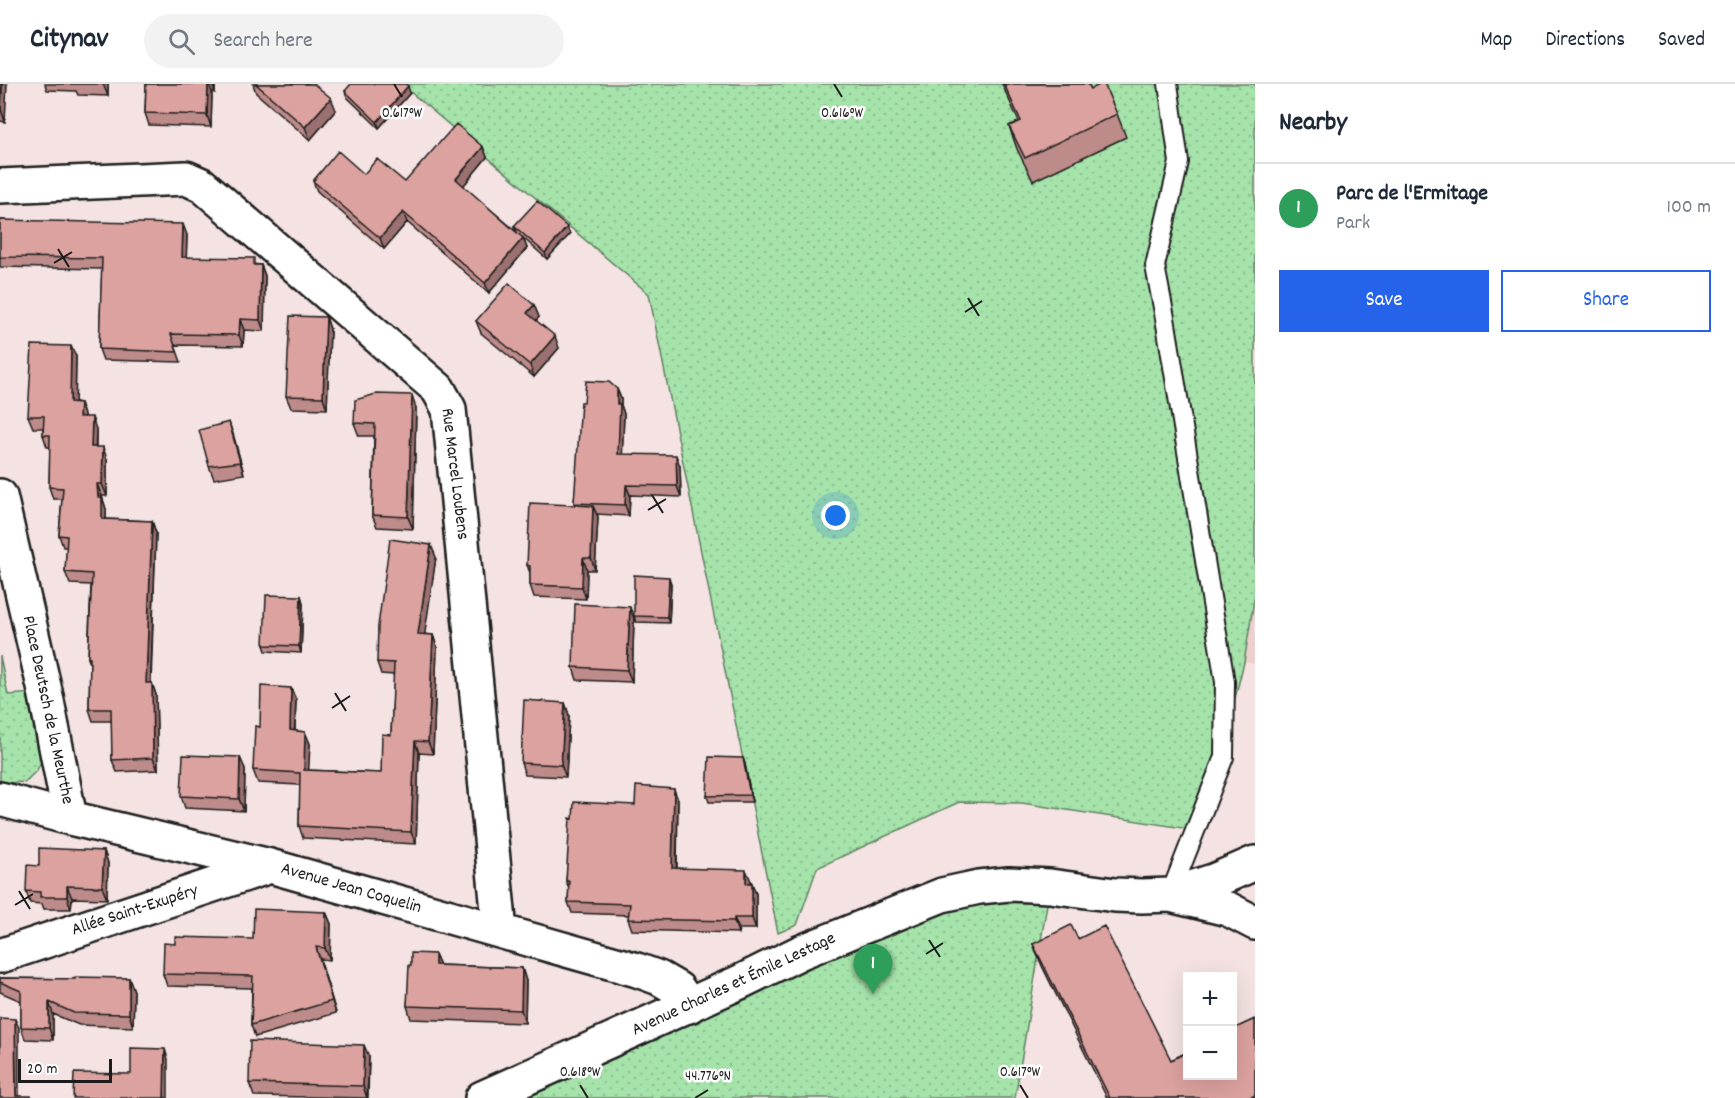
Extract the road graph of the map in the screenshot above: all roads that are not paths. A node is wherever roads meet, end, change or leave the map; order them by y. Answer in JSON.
{"nodes":[{"id":1,"x":1168,"y":84,"type":"edge"},
{"id":2,"x":0,"y":186,"type":"edge"},
{"id":3,"x":0,"y":496,"type":"edge"},
{"id":4,"x":0,"y":799,"type":"edge"},
{"id":5,"x":70,"y":818,"type":"junction"},
{"id":6,"x":270,"y":866,"type":"junction"},
{"id":7,"x":1248,"y":866,"type":"edge"},
{"id":8,"x":1170,"y":895,"type":"junction"},
{"id":9,"x":1248,"y":919,"type":"edge"},
{"id":10,"x":500,"y":931,"type":"junction"},
{"id":11,"x":0,"y":956,"type":"edge"},
{"id":12,"x":688,"y":1006,"type":"junction"},
{"id":13,"x":482,"y":1098,"type":"edge"}],
"edges":[{"from":1,"to":8,"type":"lane"},
{"from":2,"to":10,"type":"street","name":"Rue Marcel Loubens"},
{"from":3,"to":5,"type":"street","name":"Place Deutsch de la Meurthe"},
{"from":4,"to":5,"type":"street","name":"Avenue Jean Coquelin"},
{"from":5,"to":6,"type":"street","name":"Avenue Jean Coquelin"},
{"from":6,"to":10,"type":"street","name":"Avenue Jean Coquelin"},
{"from":6,"to":11,"type":"street","name":"Allée Saint-Exupéry"},
{"from":7,"to":8,"type":"street","name":"Avenue Charles et Émile Lestage"},
{"from":7,"to":9,"type":"street"},
{"from":8,"to":9,"type":"street","name":"Avenue Charles et Émile Lestage"},
{"from":8,"to":12,"type":"street","name":"Avenue Charles et Émile Lestage"},
{"from":10,"to":12,"type":"street","name":"Avenue Jean Coquelin"},
{"from":12,"to":13,"type":"street","name":"Avenue Charles et Émile Lestage"}]}
